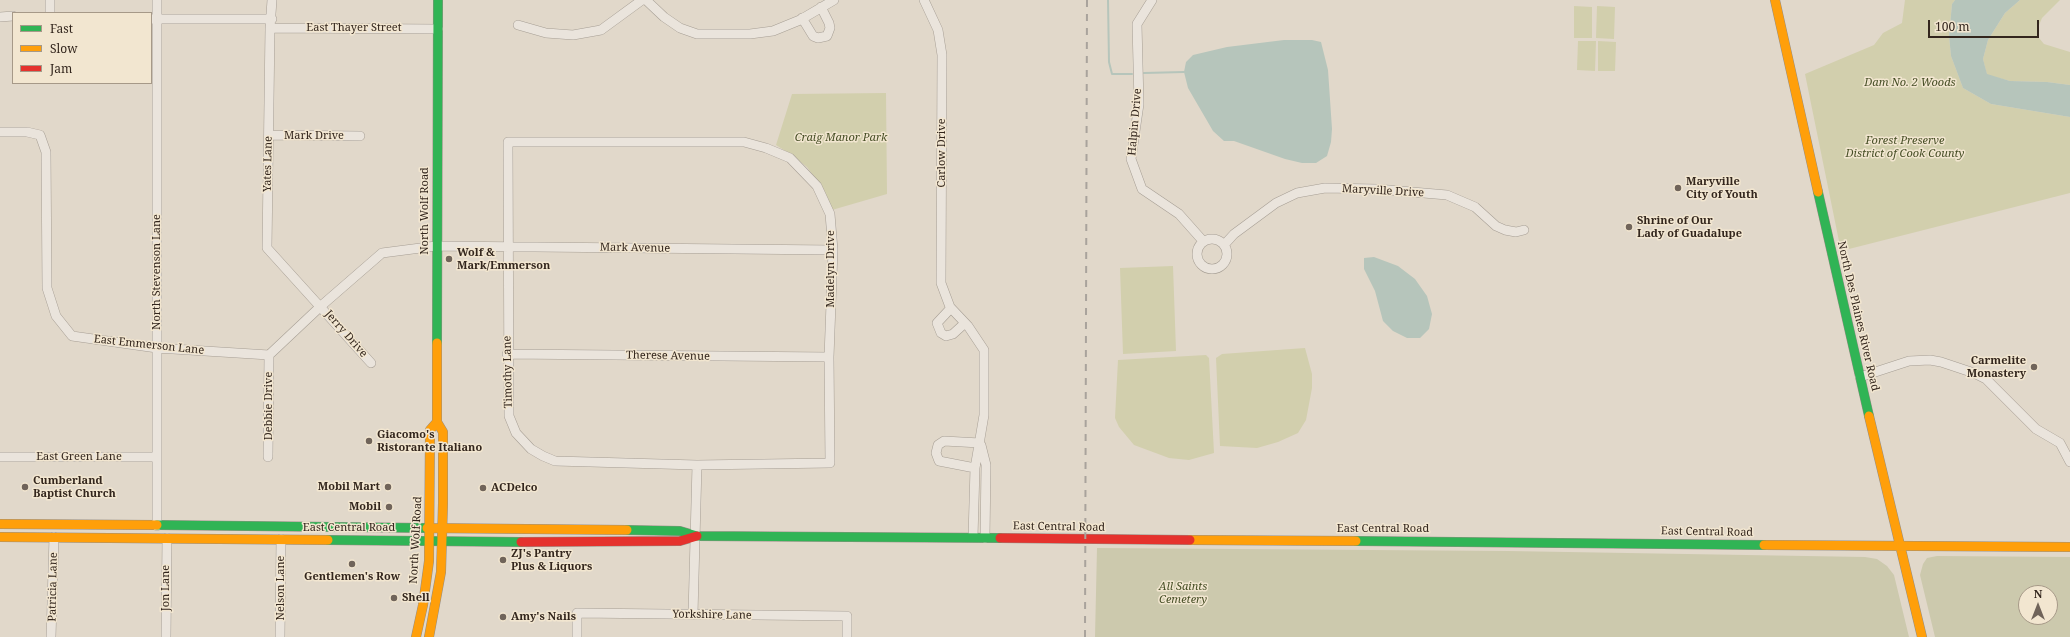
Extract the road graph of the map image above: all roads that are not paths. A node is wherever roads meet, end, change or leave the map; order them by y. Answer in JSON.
{"nodes":[{"id":1,"x":50,"y":0,"type":"edge"},
{"id":2,"x":157,"y":0,"type":"edge"},
{"id":3,"x":272,"y":0,"type":"edge"},
{"id":4,"x":438,"y":0,"type":"edge"},
{"id":5,"x":642,"y":0,"type":"edge"},
{"id":6,"x":646,"y":0,"type":"edge"},
{"id":7,"x":834,"y":0,"type":"edge"},
{"id":8,"x":924,"y":0,"type":"edge"},
{"id":9,"x":1152,"y":0,"type":"edge"},
{"id":10,"x":1775,"y":0,"type":"edge"},
{"id":11,"x":821,"y":7,"type":"junction"},
{"id":12,"x":50,"y":12,"type":"edge"},
{"id":13,"x":12,"y":16,"type":"edge"},
{"id":14,"x":0,"y":17,"type":"edge"},
{"id":15,"x":802,"y":18,"type":"junction"},
{"id":16,"x":154,"y":19,"type":"edge"},
{"id":17,"x":271,"y":23,"type":"junction"},
{"id":18,"x":518,"y":25,"type":"dead end"},
{"id":19,"x":438,"y":29,"type":"junction"},
{"id":20,"x":154,"y":40,"type":"edge"},
{"id":21,"x":0,"y":132,"type":"edge"},
{"id":22,"x":269,"y":136,"type":"junction"},
{"id":23,"x":360,"y":136,"type":"dead end"},
{"id":24,"x":508,"y":142,"type":"joint"},
{"id":25,"x":1524,"y":230,"type":"dead end"},
{"id":26,"x":1203,"y":241,"type":"junction"},
{"id":27,"x":1224,"y":245,"type":"junction"},
{"id":28,"x":436,"y":246,"type":"junction"},
{"id":29,"x":507,"y":247,"type":"junction"},
{"id":30,"x":833,"y":250,"type":"junction"},
{"id":31,"x":321,"y":306,"type":"junction"},
{"id":32,"x":951,"y":308,"type":"junction"},
{"id":33,"x":965,"y":323,"type":"junction"},
{"id":34,"x":157,"y":348,"type":"junction"},
{"id":35,"x":507,"y":354,"type":"junction"},
{"id":36,"x":269,"y":355,"type":"junction"},
{"id":37,"x":829,"y":357,"type":"junction"},
{"id":38,"x":372,"y":363,"type":"dead end"},
{"id":39,"x":1860,"y":377,"type":"junction"},
{"id":40,"x":437,"y":422,"type":"junction"},
{"id":41,"x":980,"y":443,"type":"junction"},
{"id":42,"x":0,"y":457,"type":"edge"},
{"id":43,"x":157,"y":457,"type":"junction"},
{"id":44,"x":268,"y":457,"type":"dead end"},
{"id":45,"x":2070,"y":462,"type":"edge"},
{"id":46,"x":830,"y":463,"type":"joint"},
{"id":47,"x":698,"y":465,"type":"junction"},
{"id":48,"x":975,"y":468,"type":"junction"},
{"id":49,"x":0,"y":524,"type":"edge"},
{"id":50,"x":157,"y":526,"type":"junction"},
{"id":51,"x":430,"y":528,"type":"junction"},
{"id":52,"x":442,"y":528,"type":"junction"},
{"id":53,"x":697,"y":536,"type":"junction"},
{"id":54,"x":0,"y":537,"type":"edge"},
{"id":55,"x":54,"y":537,"type":"junction"},
{"id":56,"x":973,"y":537,"type":"junction"},
{"id":57,"x":167,"y":538,"type":"junction"},
{"id":58,"x":985,"y":538,"type":"junction"},
{"id":59,"x":281,"y":539,"type":"junction"},
{"id":60,"x":430,"y":540,"type":"junction"},
{"id":61,"x":442,"y":540,"type":"junction"},
{"id":62,"x":1901,"y":545,"type":"junction"},
{"id":63,"x":2070,"y":547,"type":"edge"},
{"id":64,"x":693,"y":614,"type":"junction"},
{"id":65,"x":51,"y":637,"type":"edge"},
{"id":66,"x":166,"y":637,"type":"edge"},
{"id":67,"x":280,"y":637,"type":"edge"},
{"id":68,"x":416,"y":637,"type":"edge"},
{"id":69,"x":429,"y":637,"type":"edge"},
{"id":70,"x":577,"y":637,"type":"edge"},
{"id":71,"x":847,"y":637,"type":"edge"},
{"id":72,"x":1922,"y":637,"type":"edge"}],
"edges":[{"from":1,"to":12,"type":"street"},
{"from":2,"to":16,"type":"street","name":"North Stevenson Lane"},
{"from":3,"to":17,"type":"street","name":"Yates Lane"},
{"from":4,"to":19,"type":"main road","name":"North Wolf Road"},
{"from":5,"to":18,"type":"street"},
{"from":6,"to":15,"type":"street"},
{"from":7,"to":11,"type":"street"},
{"from":8,"to":32,"type":"street","name":"Carlow Drive"},
{"from":9,"to":26,"type":"street","name":"Halpin Drive"},
{"from":10,"to":39,"type":"main road","name":"North Des Plaines River Road"},
{"from":11,"to":15,"type":"street"},
{"from":11,"to":15,"type":"street"},
{"from":13,"to":14,"type":"street"},
{"from":16,"to":17,"type":"street","name":"East Thayer Street"},
{"from":16,"to":20,"type":"street","name":"North Stevenson Lane"},
{"from":17,"to":19,"type":"street","name":"East Thayer Street"},
{"from":17,"to":22,"type":"street","name":"Yates Lane"},
{"from":19,"to":28,"type":"main road","name":"North Wolf Road"},
{"from":20,"to":34,"type":"street","name":"North Stevenson Lane"},
{"from":21,"to":34,"type":"street","name":"East Emmerson Lane"},
{"from":22,"to":23,"type":"street","name":"Mark Drive"},
{"from":22,"to":31,"type":"street","name":"Yates Lane"},
{"from":24,"to":29,"type":"street","name":"Timothy Lane"},
{"from":24,"to":30,"type":"street","name":"Madelyn Drive"},
{"from":25,"to":27,"type":"street","name":"Maryville Drive"},
{"from":26,"to":27,"type":"street"},
{"from":26,"to":27,"type":"street"},
{"from":28,"to":29,"type":"street","name":"Mark Avenue"},
{"from":28,"to":31,"type":"street"},
{"from":28,"to":40,"type":"main road","name":"North Wolf Road"},
{"from":29,"to":30,"type":"street","name":"Mark Avenue"},
{"from":29,"to":35,"type":"street","name":"Timothy Lane"},
{"from":30,"to":37,"type":"street","name":"Madelyn Drive"},
{"from":31,"to":36,"type":"street"},
{"from":31,"to":38,"type":"street","name":"Jerry Drive"},
{"from":32,"to":33,"type":"street","name":"Carlow Drive"},
{"from":32,"to":33,"type":"street"},
{"from":33,"to":41,"type":"street","name":"Carlow Drive"},
{"from":34,"to":36,"type":"street","name":"East Emmerson Lane"},
{"from":34,"to":43,"type":"street","name":"North Stevenson Lane"},
{"from":35,"to":37,"type":"street","name":"Therese Avenue"},
{"from":35,"to":47,"type":"street","name":"Timothy Lane"},
{"from":36,"to":44,"type":"street","name":"Debbie Drive"},
{"from":37,"to":46,"type":"street","name":"Madelyn Drive"},
{"from":39,"to":45,"type":"street"},
{"from":39,"to":62,"type":"main road","name":"North Des Plaines River Road"},
{"from":40,"to":51,"type":"main road","name":"North Wolf Road"},
{"from":40,"to":52,"type":"main road","name":"North Wolf Road"},
{"from":41,"to":48,"type":"street","name":"Carlow Drive"},
{"from":41,"to":48,"type":"street"},
{"from":41,"to":58,"type":"street","name":"Carlow Drive"},
{"from":42,"to":43,"type":"street","name":"East Green Lane"},
{"from":43,"to":50,"type":"street","name":"North Stevenson Lane"},
{"from":46,"to":47,"type":"street","name":"Timothy Lane"},
{"from":47,"to":53,"type":"street"},
{"from":48,"to":56,"type":"street","name":"Carlow Drive"},
{"from":49,"to":50,"type":"main road","name":"East Central Road"},
{"from":50,"to":51,"type":"main road","name":"East Central Road"},
{"from":51,"to":52,"type":"main road","name":"East Central Road"},
{"from":51,"to":60,"type":"main road","name":"North Wolf Road"},
{"from":52,"to":53,"type":"main road","name":"East Central Road"},
{"from":52,"to":61,"type":"main road","name":"North Wolf Road"},
{"from":53,"to":56,"type":"main road","name":"East Central Road"},
{"from":53,"to":61,"type":"main road","name":"East Central Road"},
{"from":53,"to":64,"type":"street"},
{"from":54,"to":55,"type":"main road","name":"East Central Road"},
{"from":55,"to":57,"type":"main road","name":"East Central Road"},
{"from":55,"to":65,"type":"street","name":"Patricia Lane"},
{"from":56,"to":58,"type":"main road","name":"East Central Road"},
{"from":57,"to":59,"type":"main road","name":"East Central Road"},
{"from":57,"to":66,"type":"street","name":"Jon Lane"},
{"from":58,"to":62,"type":"main road","name":"East Central Road"},
{"from":59,"to":60,"type":"main road","name":"East Central Road"},
{"from":59,"to":67,"type":"street","name":"Nelson Lane"},
{"from":60,"to":61,"type":"main road","name":"East Central Road"},
{"from":60,"to":68,"type":"main road","name":"North Wolf Road"},
{"from":61,"to":69,"type":"main road","name":"North Wolf Road"},
{"from":62,"to":63,"type":"main road","name":"East Central Road"},
{"from":62,"to":72,"type":"main road","name":"North Des Plaines River Road"},
{"from":64,"to":70,"type":"street","name":"Yorkshire Lane"},
{"from":64,"to":71,"type":"street","name":"Yorkshire Lane"}]}
